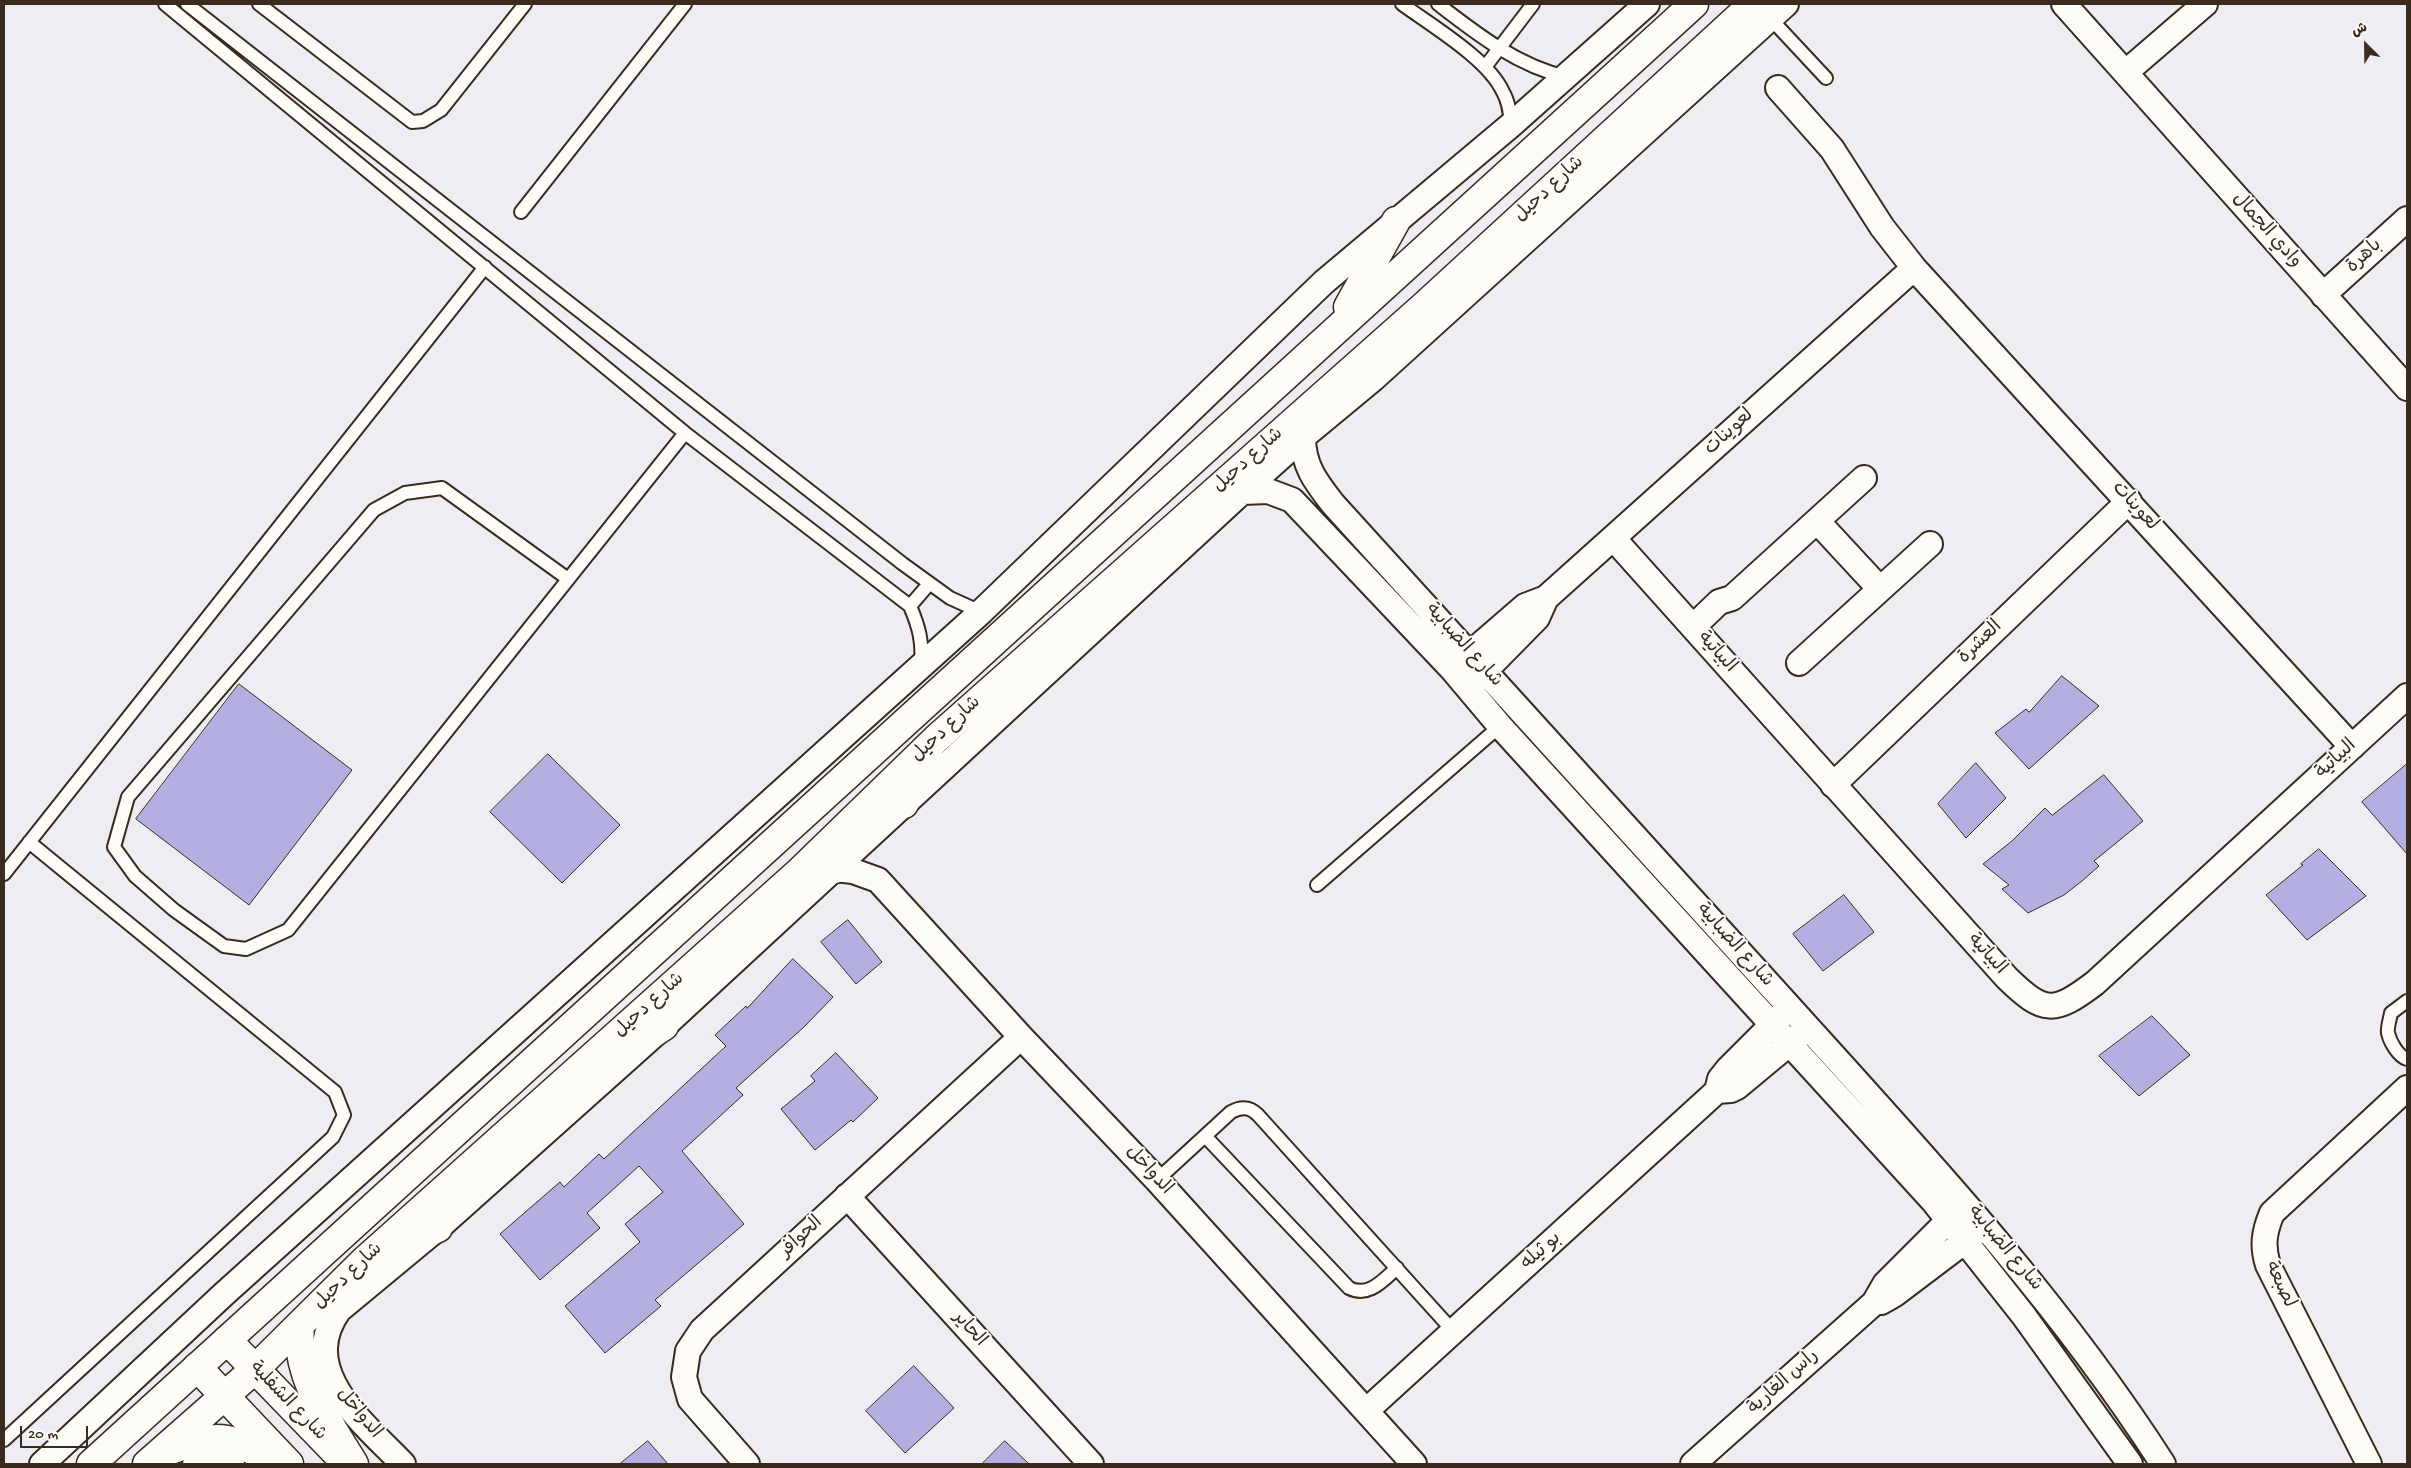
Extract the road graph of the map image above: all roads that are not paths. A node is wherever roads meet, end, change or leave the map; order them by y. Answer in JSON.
{"nodes":[{"id":1,"x":165,"y":4,"type":"edge"},
{"id":2,"x":187,"y":4,"type":"edge"},
{"id":3,"x":259,"y":4,"type":"edge"},
{"id":4,"x":523,"y":4,"type":"edge"},
{"id":5,"x":1402,"y":4,"type":"edge"},
{"id":6,"x":1438,"y":4,"type":"edge"},
{"id":7,"x":1533,"y":4,"type":"edge"},
{"id":8,"x":1647,"y":4,"type":"edge"},
{"id":9,"x":1694,"y":4,"type":"edge"},
{"id":10,"x":2064,"y":4,"type":"edge"},
{"id":11,"x":2205,"y":4,"type":"edge"},
{"id":12,"x":678,"y":6,"type":"edge"},
{"id":13,"x":1770,"y":8,"type":"edge"},
{"id":14,"x":1465,"y":24,"type":"junction"},
{"id":15,"x":1451,"y":41,"type":"junction"},
{"id":16,"x":1500,"y":49,"type":"junction"},
{"id":17,"x":1485,"y":67,"type":"junction"},
{"id":18,"x":2126,"y":72,"type":"junction"},
{"id":19,"x":1566,"y":76,"type":"junction"},
{"id":20,"x":1826,"y":78,"type":"dead end"},
{"id":21,"x":1778,"y":88,"type":"dead end"},
{"id":22,"x":1511,"y":125,"type":"junction"},
{"id":23,"x":521,"y":212,"type":"dead end"},
{"id":24,"x":2407,"y":219,"type":"edge"},
{"id":25,"x":1396,"y":221,"type":"junction"},
{"id":26,"x":485,"y":267,"type":"junction"},
{"id":27,"x":1914,"y":268,"type":"junction"},
{"id":28,"x":2323,"y":295,"type":"junction"},
{"id":29,"x":1337,"y":327,"type":"junction"},
{"id":30,"x":1395,"y":332,"type":"junction"},
{"id":31,"x":1373,"y":379,"type":"junction"},
{"id":32,"x":2407,"y":388,"type":"edge"},
{"id":33,"x":685,"y":433,"type":"junction"},
{"id":34,"x":1302,"y":437,"type":"junction"},
{"id":35,"x":1864,"y":478,"type":"dead end"},
{"id":36,"x":1242,"y":492,"type":"junction"},
{"id":37,"x":2129,"y":501,"type":"junction"},
{"id":38,"x":1817,"y":521,"type":"junction"},
{"id":39,"x":1613,"y":538,"type":"junction"},
{"id":40,"x":1930,"y":544,"type":"dead end"},
{"id":41,"x":568,"y":579,"type":"junction"},
{"id":42,"x":929,"y":584,"type":"junction"},
{"id":43,"x":1880,"y":589,"type":"junction"},
{"id":44,"x":910,"y":606,"type":"junction"},
{"id":45,"x":980,"y":612,"type":"junction"},
{"id":46,"x":1697,"y":631,"type":"junction"},
{"id":47,"x":1478,"y":662,"type":"junction"},
{"id":48,"x":1799,"y":663,"type":"dead end"},
{"id":49,"x":921,"y":666,"type":"junction"},
{"id":50,"x":1452,"y":669,"type":"junction"},
{"id":51,"x":1468,"y":687,"type":"junction"},
{"id":52,"x":2407,"y":696,"type":"edge"},
{"id":53,"x":1500,"y":726,"type":"junction"},
{"id":54,"x":936,"y":738,"type":"junction"},
{"id":55,"x":2352,"y":746,"type":"junction"},
{"id":56,"x":1833,"y":785,"type":"junction"},
{"id":57,"x":904,"y":804,"type":"junction"},
{"id":58,"x":880,"y":828,"type":"junction"},
{"id":59,"x":29,"y":842,"type":"junction"},
{"id":60,"x":835,"y":869,"type":"junction"},
{"id":61,"x":798,"y":873,"type":"junction"},
{"id":62,"x":4,"y":874,"type":"edge"},
{"id":63,"x":878,"y":880,"type":"junction"},
{"id":64,"x":1317,"y":885,"type":"dead end"},
{"id":65,"x":2407,"y":1001,"type":"edge"},
{"id":66,"x":1781,"y":1015,"type":"junction"},
{"id":67,"x":664,"y":1026,"type":"junction"},
{"id":68,"x":1800,"y":1036,"type":"junction"},
{"id":69,"x":1021,"y":1037,"type":"junction"},
{"id":70,"x":2407,"y":1059,"type":"edge"},
{"id":71,"x":2407,"y":1088,"type":"edge"},
{"id":72,"x":1717,"y":1091,"type":"junction"},
{"id":73,"x":524,"y":1119,"type":"junction"},
{"id":74,"x":1205,"y":1136,"type":"junction"},
{"id":75,"x":1157,"y":1180,"type":"junction"},
{"id":76,"x":847,"y":1196,"type":"junction"},
{"id":77,"x":1966,"y":1203,"type":"junction"},
{"id":78,"x":1949,"y":1220,"type":"junction"},
{"id":79,"x":1984,"y":1226,"type":"junction"},
{"id":80,"x":438,"y":1228,"type":"junction"},
{"id":81,"x":1965,"y":1240,"type":"junction"},
{"id":82,"x":364,"y":1261,"type":"junction"},
{"id":83,"x":1397,"y":1268,"type":"junction"},
{"id":84,"x":346,"y":1303,"type":"joint"},
{"id":85,"x":1874,"y":1303,"type":"junction"},
{"id":86,"x":300,"y":1325,"type":"junction"},
{"id":87,"x":1454,"y":1332,"type":"junction"},
{"id":88,"x":227,"y":1340,"type":"junction"},
{"id":89,"x":197,"y":1367,"type":"junction"},
{"id":90,"x":255,"y":1369,"type":"junction"},
{"id":91,"x":225,"y":1396,"type":"junction"},
{"id":92,"x":1366,"y":1411,"type":"junction"},
{"id":93,"x":4,"y":1440,"type":"edge"},
{"id":94,"x":151,"y":1460,"type":"edge"},
{"id":95,"x":225,"y":1462,"type":"edge"},
{"id":96,"x":42,"y":1464,"type":"edge"},
{"id":97,"x":91,"y":1464,"type":"edge"},
{"id":98,"x":195,"y":1464,"type":"edge"},
{"id":99,"x":270,"y":1464,"type":"edge"},
{"id":100,"x":289,"y":1464,"type":"edge"},
{"id":101,"x":347,"y":1464,"type":"edge"},
{"id":102,"x":354,"y":1464,"type":"edge"},
{"id":103,"x":403,"y":1464,"type":"edge"},
{"id":104,"x":747,"y":1464,"type":"edge"},
{"id":105,"x":1092,"y":1464,"type":"edge"},
{"id":106,"x":1414,"y":1464,"type":"edge"},
{"id":107,"x":1693,"y":1464,"type":"edge"},
{"id":108,"x":2130,"y":1464,"type":"edge"},
{"id":109,"x":2163,"y":1464,"type":"edge"},
{"id":110,"x":2369,"y":1464,"type":"edge"}],
"edges":[{"from":1,"to":26,"type":"lane"},
{"from":2,"to":42,"type":"lane"},
{"from":3,"to":4,"type":"lane"},
{"from":5,"to":15,"type":"lane"},
{"from":6,"to":14,"type":"lane"},
{"from":7,"to":16,"type":"lane"},
{"from":8,"to":19,"type":"street"},
{"from":9,"to":29,"type":"main road","name":"شارع دحيل"},
{"from":10,"to":18,"type":"street","name":"وادي الجمال"},
{"from":11,"to":18,"type":"street"},
{"from":12,"to":23,"type":"lane"},
{"from":13,"to":20,"type":"lane"},
{"from":13,"to":30,"type":"main road","name":"شارع دحيل"},
{"from":13,"to":31,"type":"street","name":"شارع دحيل"},
{"from":14,"to":15,"type":"lane"},
{"from":14,"to":16,"type":"lane"},
{"from":15,"to":17,"type":"lane"},
{"from":16,"to":17,"type":"lane"},
{"from":16,"to":19,"type":"lane"},
{"from":17,"to":22,"type":"lane"},
{"from":18,"to":28,"type":"street","name":"وادي الجمال"},
{"from":19,"to":22,"type":"street"},
{"from":21,"to":27,"type":"street","name":"لعوينات"},
{"from":22,"to":25,"type":"street"},
{"from":24,"to":28,"type":"street","name":"باهرة"},
{"from":25,"to":29,"type":"main road"},
{"from":25,"to":45,"type":"street"},
{"from":26,"to":33,"type":"lane"},
{"from":26,"to":59,"type":"lane"},
{"from":27,"to":37,"type":"street","name":"لعوينات"},
{"from":27,"to":39,"type":"street","name":"لعوينات"},
{"from":28,"to":32,"type":"street","name":"وادي الجمال"},
{"from":29,"to":88,"type":"main road","name":"شارع دحيل"},
{"from":30,"to":31,"type":"main road"},
{"from":30,"to":54,"type":"main road","name":"شارع دحيل"},
{"from":31,"to":34,"type":"street","name":"شارع دحيل"},
{"from":33,"to":41,"type":"lane"},
{"from":33,"to":44,"type":"lane"},
{"from":34,"to":36,"type":"street","name":"شارع دحيل"},
{"from":34,"to":47,"type":"street","name":"شارع الضبابية"},
{"from":35,"to":38,"type":"street"},
{"from":36,"to":50,"type":"street","name":"شارع الضبابية"},
{"from":36,"to":57,"type":"street","name":"شارع دحيل"},
{"from":37,"to":55,"type":"street","name":"لعوينات"},
{"from":37,"to":56,"type":"street","name":"العشرة"},
{"from":38,"to":43,"type":"street"},
{"from":38,"to":46,"type":"street"},
{"from":39,"to":46,"type":"street","name":"البياتية"},
{"from":39,"to":47,"type":"street","name":"لعوينات"},
{"from":40,"to":43,"type":"street"},
{"from":41,"to":41,"type":"lane"},
{"from":42,"to":44,"type":"lane"},
{"from":42,"to":45,"type":"lane"},
{"from":43,"to":48,"type":"street"},
{"from":44,"to":49,"type":"lane"},
{"from":45,"to":49,"type":"street"},
{"from":46,"to":56,"type":"street","name":"البياتية"},
{"from":47,"to":50,"type":"street","name":"لعوينات"},
{"from":47,"to":51,"type":"street","name":"لعوينات"},
{"from":47,"to":66,"type":"street","name":"شارع الضبابية"},
{"from":49,"to":96,"type":"street"},
{"from":50,"to":51,"type":"street","name":"شارع الضبابية"},
{"from":51,"to":53,"type":"street","name":"شارع الضبابية"},
{"from":52,"to":55,"type":"street","name":"البياتية"},
{"from":53,"to":64,"type":"lane"},
{"from":53,"to":66,"type":"street","name":"شارع الضبابية"},
{"from":54,"to":57,"type":"main road"},
{"from":54,"to":61,"type":"main road","name":"شارع دحيل"},
{"from":55,"to":56,"type":"street","name":"البياتية"},
{"from":57,"to":58,"type":"street","name":"شارع دحيل"},
{"from":58,"to":60,"type":"street","name":"شارع دحيل"},
{"from":58,"to":63,"type":"street"},
{"from":59,"to":62,"type":"lane"},
{"from":59,"to":93,"type":"lane"},
{"from":60,"to":61,"type":"main road"},
{"from":60,"to":63,"type":"street","name":"الدواخل"},
{"from":60,"to":67,"type":"street","name":"شارع دحيل"},
{"from":61,"to":73,"type":"main road","name":"شارع دحيل"},
{"from":63,"to":69,"type":"street","name":"الدواخل"},
{"from":65,"to":70,"type":"lane"},
{"from":66,"to":68,"type":"street","name":"شارع الضبابية"},
{"from":66,"to":72,"type":"street","name":"بو ثيله"},
{"from":67,"to":73,"type":"main road"},
{"from":67,"to":80,"type":"street","name":"شارع دحيل"},
{"from":68,"to":72,"type":"street","name":"بو ثيله"},
{"from":68,"to":77,"type":"street","name":"شارع الضبابية"},
{"from":68,"to":78,"type":"street","name":"شارع الضبابية"},
{"from":69,"to":75,"type":"street","name":"الدواخل"},
{"from":69,"to":76,"type":"street","name":"الحوافر"},
{"from":71,"to":110,"type":"street","name":"لصبعة"},
{"from":72,"to":87,"type":"street","name":"بو ثيله"},
{"from":73,"to":82,"type":"main road","name":"شارع دحيل"},
{"from":74,"to":75,"type":"lane"},
{"from":74,"to":83,"type":"lane"},
{"from":74,"to":83,"type":"lane"},
{"from":75,"to":92,"type":"street","name":"الدواخل"},
{"from":76,"to":104,"type":"street","name":"الحوافر"},
{"from":76,"to":105,"type":"street","name":"الحاير"},
{"from":77,"to":78,"type":"street","name":"راس الغارية"},
{"from":77,"to":79,"type":"street","name":"شارع الضبابية"},
{"from":78,"to":81,"type":"street","name":"شارع الضبابية"},
{"from":78,"to":85,"type":"street","name":"راس الغارية"},
{"from":79,"to":81,"type":"street","name":"راس الغارية"},
{"from":79,"to":109,"type":"street","name":"شارع الضبابية"},
{"from":80,"to":82,"type":"main road"},
{"from":80,"to":84,"type":"street","name":"شارع دحيل"},
{"from":81,"to":85,"type":"street","name":"راس الغارية"},
{"from":81,"to":108,"type":"street","name":"شارع الضبابية"},
{"from":82,"to":86,"type":"main road","name":"شارع دحيل"},
{"from":83,"to":87,"type":"lane"},
{"from":84,"to":103,"type":"street","name":"الدواخل"},
{"from":85,"to":107,"type":"street","name":"راس الغارية"},
{"from":86,"to":90,"type":"main road","name":"شارع دحيل"},
{"from":86,"to":102,"type":"main road"},
{"from":87,"to":92,"type":"street","name":"بو ثيله"},
{"from":88,"to":89,"type":"main road","name":"شارع دحيل"},
{"from":88,"to":90,"type":"main road","name":"شارع الشفلية"},
{"from":89,"to":91,"type":"main road"},
{"from":89,"to":97,"type":"main road","name":"شارع دحيل"},
{"from":90,"to":91,"type":"main road","name":"شارع دحيل"},
{"from":90,"to":101,"type":"main road","name":"شارع الشفلية"},
{"from":91,"to":94,"type":"main road","name":"شارع دحيل"},
{"from":91,"to":100,"type":"main road"},
{"from":92,"to":106,"type":"street","name":"الدواخل"},
{"from":94,"to":99,"type":"main road"},
{"from":95,"to":98,"type":"street"}]}
